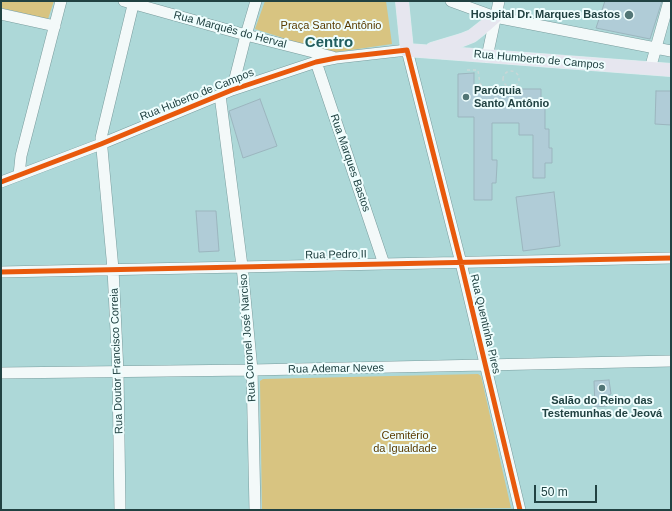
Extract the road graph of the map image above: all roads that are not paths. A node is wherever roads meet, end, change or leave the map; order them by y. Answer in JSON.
{"nodes":[{"id":1,"x":61,"y":1,"type":"edge"},
{"id":2,"x":256,"y":1,"type":"edge"},
{"id":3,"x":402,"y":1,"type":"edge"},
{"id":4,"x":451,"y":1,"type":"edge"},
{"id":5,"x":499,"y":1,"type":"edge"},
{"id":6,"x":669,"y":1,"type":"edge"},
{"id":7,"x":130,"y":2,"type":"edge"},
{"id":8,"x":1,"y":14,"type":"edge"},
{"id":9,"x":495,"y":17,"type":"junction"},
{"id":10,"x":55,"y":26,"type":"junction"},
{"id":11,"x":246,"y":35,"type":"junction"},
{"id":12,"x":655,"y":47,"type":"junction"},
{"id":13,"x":407,"y":50,"type":"junction"},
{"id":14,"x":424,"y":51,"type":"junction"},
{"id":15,"x":671,"y":51,"type":"edge"},
{"id":16,"x":487,"y":57,"type":"junction"},
{"id":17,"x":336,"y":58,"type":"junction"},
{"id":18,"x":316,"y":62,"type":"junction"},
{"id":19,"x":650,"y":69,"type":"junction"},
{"id":20,"x":671,"y":70,"type":"edge"},
{"id":21,"x":232,"y":90,"type":"junction"},
{"id":22,"x":220,"y":95,"type":"junction"},
{"id":23,"x":102,"y":144,"type":"junction"},
{"id":24,"x":18,"y":175,"type":"junction"},
{"id":25,"x":1,"y":182,"type":"edge"},
{"id":26,"x":671,"y":258,"type":"edge"},
{"id":27,"x":461,"y":263,"type":"junction"},
{"id":28,"x":384,"y":264,"type":"junction"},
{"id":29,"x":242,"y":266,"type":"junction"},
{"id":30,"x":113,"y":269,"type":"junction"},
{"id":31,"x":1,"y":272,"type":"edge"},
{"id":32,"x":671,"y":361,"type":"edge"},
{"id":33,"x":485,"y":366,"type":"junction"},
{"id":34,"x":252,"y":370,"type":"junction"},
{"id":35,"x":118,"y":372,"type":"junction"},
{"id":36,"x":1,"y":373,"type":"edge"},
{"id":37,"x":120,"y":510,"type":"edge"},
{"id":38,"x":255,"y":510,"type":"edge"},
{"id":39,"x":520,"y":510,"type":"edge"}],
"edges":[{"from":1,"to":10,"type":"street"},
{"from":2,"to":11,"type":"street"},
{"from":3,"to":13,"type":"main road"},
{"from":4,"to":9,"type":"street"},
{"from":5,"to":9,"type":"street"},
{"from":6,"to":12,"type":"street"},
{"from":7,"to":11,"type":"street","name":"Rua Marquês do Herval"},
{"from":7,"to":23,"type":"street","name":"Rua Doutor Francisco Correia"},
{"from":8,"to":10,"type":"street"},
{"from":9,"to":12,"type":"street"},
{"from":9,"to":14,"type":"main road"},
{"from":9,"to":16,"type":"street"},
{"from":10,"to":24,"type":"street"},
{"from":11,"to":17,"type":"street","name":"Rua Marquês do Herval"},
{"from":11,"to":21,"type":"street"},
{"from":12,"to":15,"type":"street"},
{"from":12,"to":19,"type":"street"},
{"from":13,"to":14,"type":"main road","name":"Rua Humberto de Campos"},
{"from":13,"to":17,"type":"street","name":"Rua Huberto de Campos"},
{"from":13,"to":27,"type":"street","name":"Rua Quentinha Pires"},
{"from":14,"to":16,"type":"main road","name":"Rua Humberto de Campos"},
{"from":16,"to":19,"type":"main road","name":"Rua Humberto de Campos"},
{"from":17,"to":18,"type":"street","name":"Rua Huberto de Campos"},
{"from":18,"to":21,"type":"street","name":"Rua Huberto de Campos"},
{"from":18,"to":28,"type":"street","name":"Rua Marques Bastos"},
{"from":19,"to":20,"type":"main road","name":"Rua Humberto de Campos"},
{"from":21,"to":22,"type":"street","name":"Rua Huberto de Campos"},
{"from":22,"to":23,"type":"street","name":"Rua Huberto de Campos"},
{"from":22,"to":29,"type":"street","name":"Rua Coronel José Narciso"},
{"from":23,"to":24,"type":"street","name":"Rua Huberto de Campos"},
{"from":23,"to":30,"type":"street","name":"Rua Doutor Francisco Correia"},
{"from":24,"to":25,"type":"street","name":"Rua Huberto de Campos"},
{"from":26,"to":27,"type":"street","name":"Rua Pedro II"},
{"from":27,"to":28,"type":"street","name":"Rua Pedro II"},
{"from":27,"to":33,"type":"street","name":"Rua Quentinha Pires"},
{"from":28,"to":29,"type":"street","name":"Rua Pedro II"},
{"from":29,"to":30,"type":"street","name":"Rua Pedro II"},
{"from":29,"to":34,"type":"street","name":"Rua Coronel José Narciso"},
{"from":30,"to":31,"type":"street","name":"Rua Pedro II"},
{"from":30,"to":35,"type":"street","name":"Rua Doutor Francisco Correia"},
{"from":32,"to":33,"type":"street","name":"Rua Ademar Neves"},
{"from":33,"to":34,"type":"street","name":"Rua Ademar Neves"},
{"from":33,"to":39,"type":"street","name":"Rua Quentinha Pires"},
{"from":34,"to":35,"type":"street","name":"Rua Ademar Neves"},
{"from":34,"to":38,"type":"street","name":"Rua Coronel José Narciso"},
{"from":35,"to":36,"type":"street","name":"Rua Ademar Neves"},
{"from":35,"to":37,"type":"street","name":"Rua Doutor Francisco Correia"}]}
